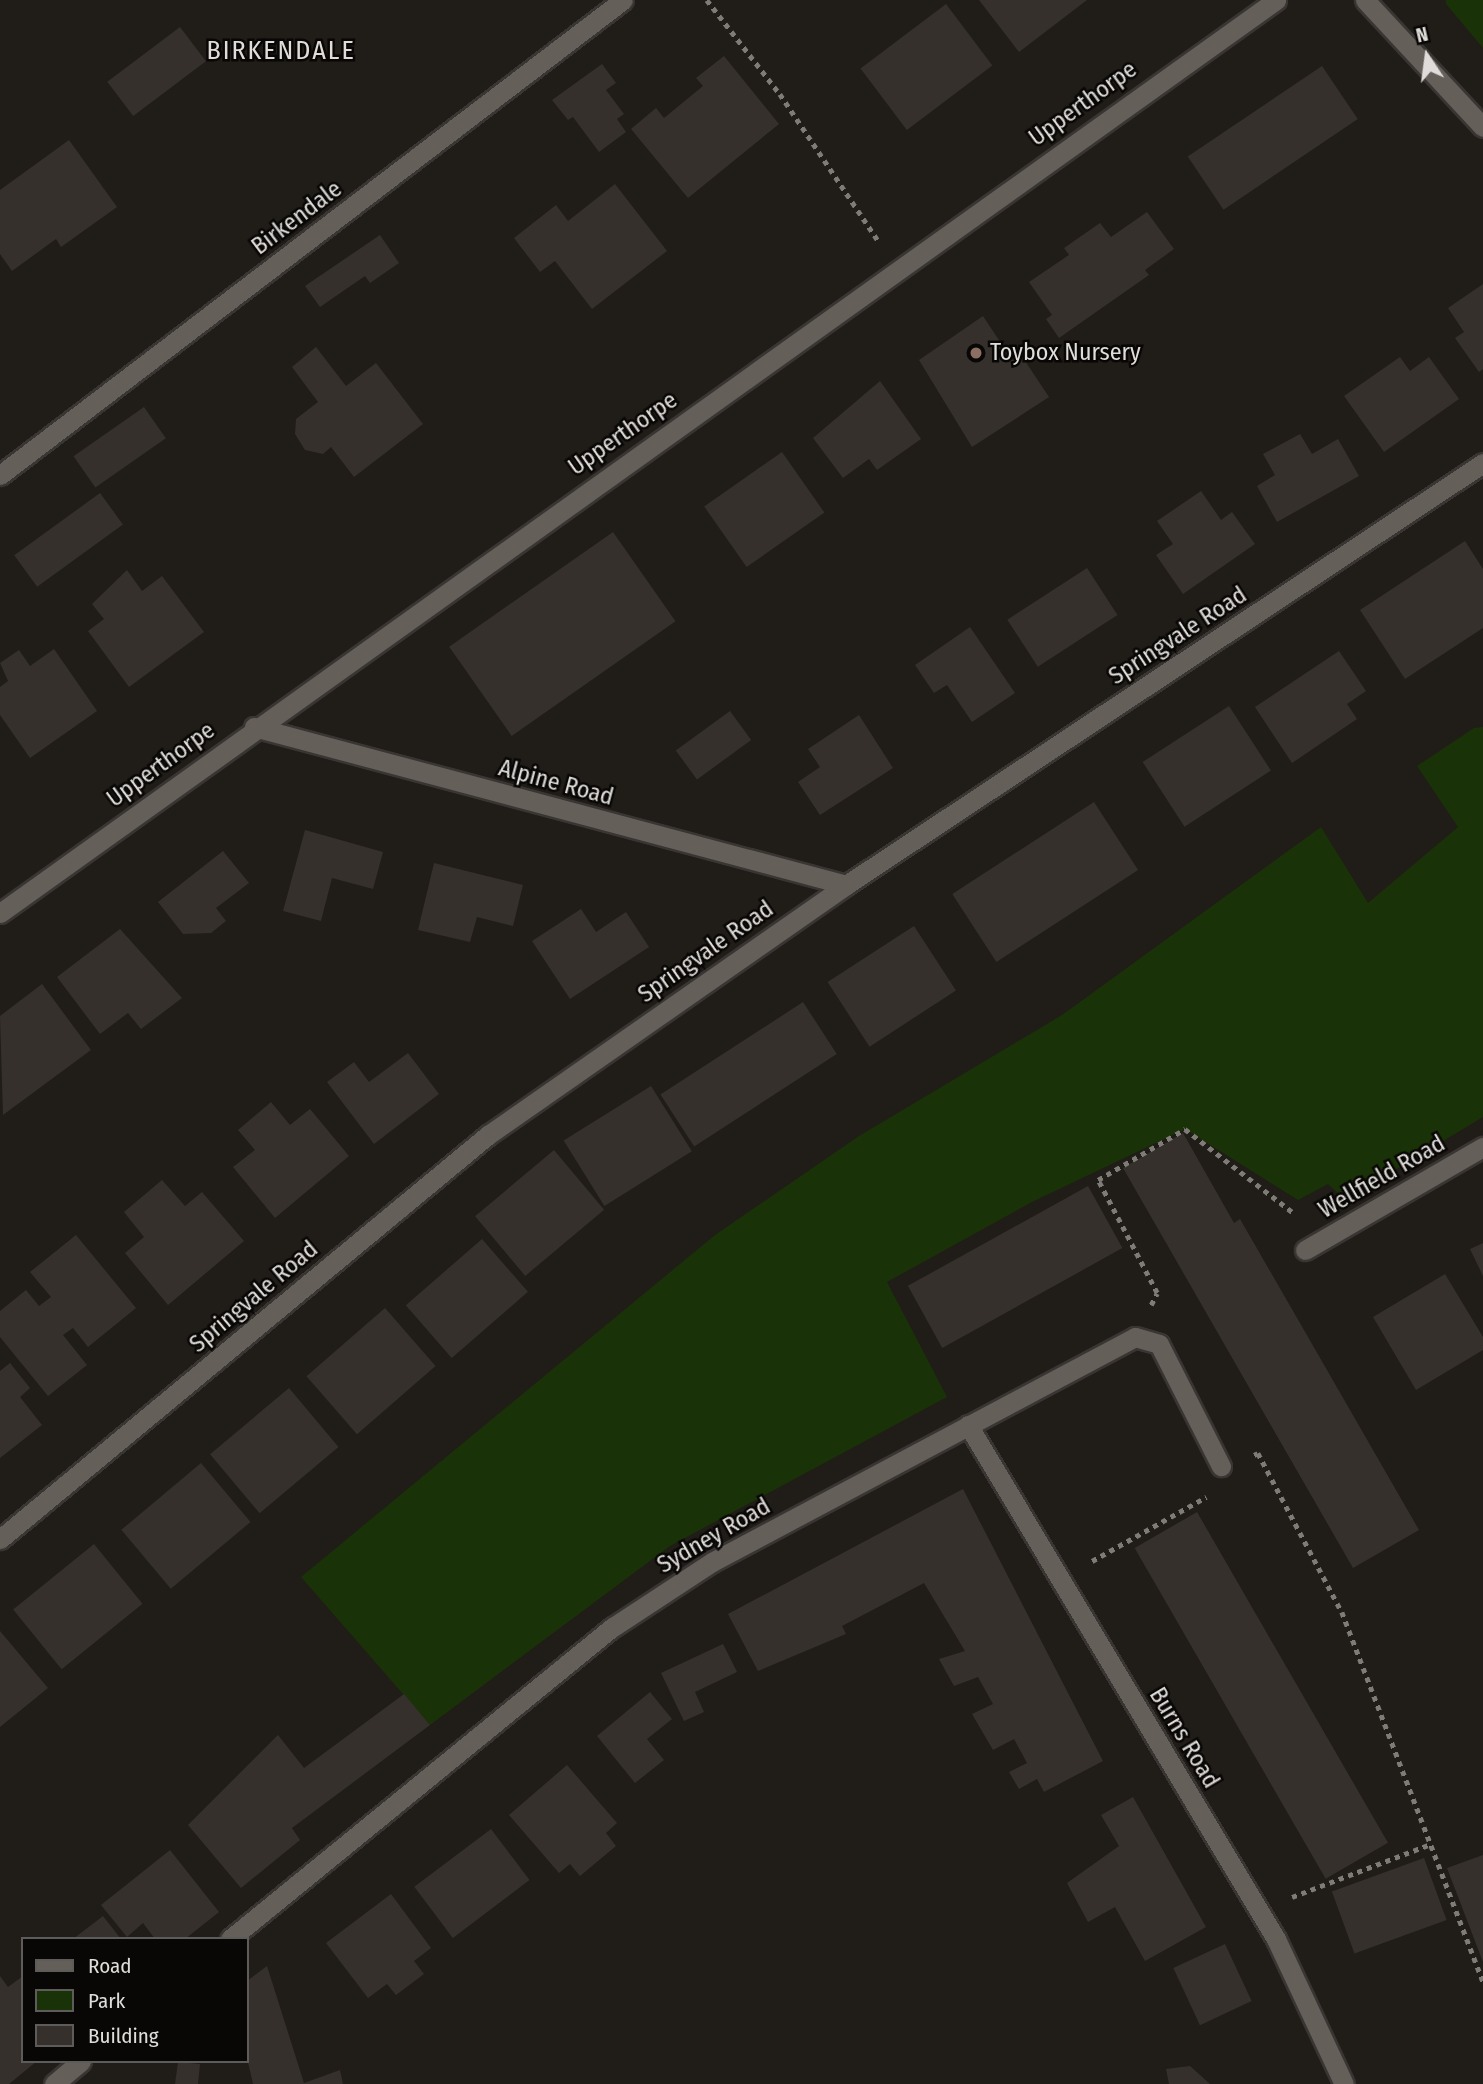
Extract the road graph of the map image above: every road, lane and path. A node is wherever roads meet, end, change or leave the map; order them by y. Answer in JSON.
{"nodes":[{"id":1,"x":624,"y":0,"type":"edge"},
{"id":2,"x":708,"y":0,"type":"edge"},
{"id":3,"x":1276,"y":0,"type":"edge"},
{"id":4,"x":1365,"y":0,"type":"edge"},
{"id":5,"x":1483,"y":127,"type":"edge"},
{"id":6,"x":895,"y":270,"type":"junction"},
{"id":7,"x":1483,"y":463,"type":"edge"},
{"id":8,"x":0,"y":475,"type":"edge"},
{"id":9,"x":254,"y":727,"type":"junction"},
{"id":10,"x":846,"y":885,"type":"junction"},
{"id":11,"x":0,"y":913,"type":"edge"},
{"id":12,"x":1483,"y":1147,"type":"edge"},
{"id":13,"x":1328,"y":1237,"type":"junction"},
{"id":14,"x":1306,"y":1250,"type":"dead end"},
{"id":15,"x":1135,"y":1337,"type":"junction"},
{"id":16,"x":968,"y":1425,"type":"junction"},
{"id":17,"x":1221,"y":1466,"type":"junction"},
{"id":18,"x":0,"y":1539,"type":"edge"},
{"id":19,"x":1060,"y":1579,"type":"junction"},
{"id":20,"x":1431,"y":1844,"type":"junction"},
{"id":21,"x":1258,"y":1909,"type":"junction"},
{"id":22,"x":232,"y":1937,"type":"edge"},
{"id":23,"x":1483,"y":1982,"type":"edge"},
{"id":24,"x":79,"y":2063,"type":"edge"},
{"id":25,"x":54,"y":2084,"type":"edge"},
{"id":26,"x":1344,"y":2084,"type":"edge"}],
"edges":[{"from":1,"to":8,"type":"street","name":"Birkendale"},
{"from":2,"to":6,"type":"path"},
{"from":3,"to":6,"type":"street","name":"Upperthorpe"},
{"from":4,"to":5,"type":"street"},
{"from":6,"to":9,"type":"street","name":"Upperthorpe"},
{"from":7,"to":10,"type":"street","name":"Springvale Road"},
{"from":9,"to":10,"type":"street","name":"Alpine Road"},
{"from":9,"to":11,"type":"street","name":"Upperthorpe"},
{"from":10,"to":18,"type":"street","name":"Springvale Road"},
{"from":12,"to":13,"type":"street","name":"Wellfield Road"},
{"from":13,"to":14,"type":"street","name":"Wellfield Road"},
{"from":13,"to":15,"type":"path"},
{"from":15,"to":16,"type":"street","name":"Sydney Road"},
{"from":15,"to":17,"type":"street"},
{"from":16,"to":19,"type":"street","name":"Burns Road"},
{"from":16,"to":22,"type":"street","name":"Sydney Road"},
{"from":17,"to":19,"type":"path"},
{"from":17,"to":20,"type":"path"},
{"from":19,"to":21,"type":"street","name":"Burns Road"},
{"from":20,"to":21,"type":"path"},
{"from":20,"to":23,"type":"path"},
{"from":21,"to":26,"type":"street","name":"Burns Road"},
{"from":24,"to":25,"type":"street"}]}
